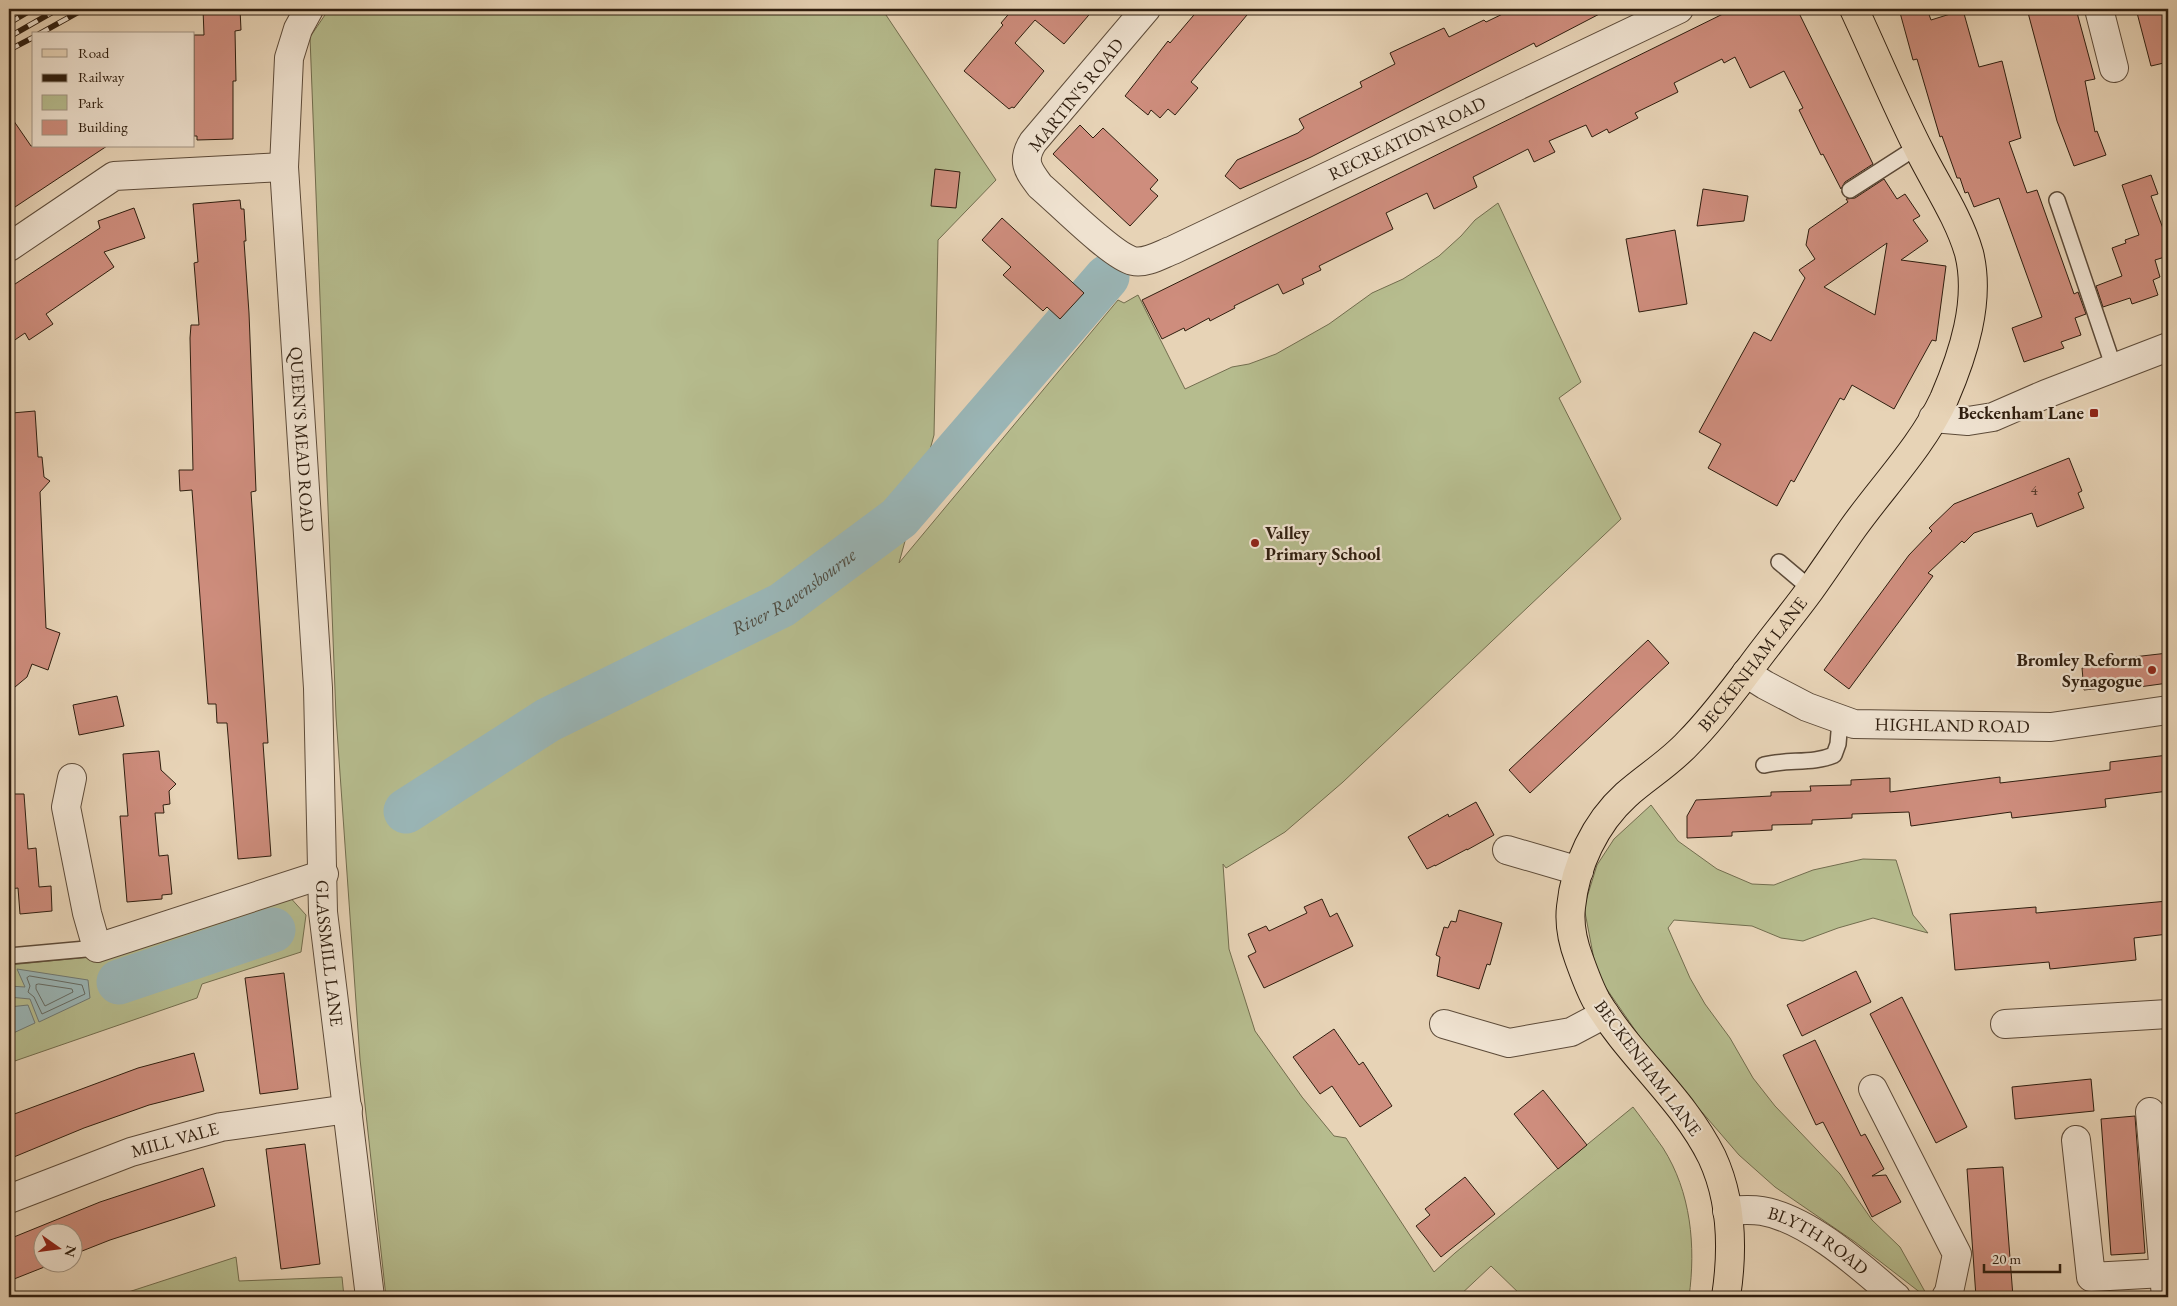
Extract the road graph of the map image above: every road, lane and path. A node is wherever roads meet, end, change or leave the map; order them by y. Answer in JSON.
{"nodes":[{"id":1,"x":309,"y":9,"type":"edge"},
{"id":2,"x":1146,"y":9,"type":"edge"},
{"id":3,"x":1679,"y":9,"type":"edge"},
{"id":4,"x":1854,"y":9,"type":"edge"},
{"id":5,"x":2099,"y":9,"type":"edge"},
{"id":6,"x":2114,"y":68,"type":"dead end"},
{"id":7,"x":1917,"y":147,"type":"junction"},
{"id":8,"x":284,"y":167,"type":"junction"},
{"id":9,"x":1850,"y":190,"type":"dead end"},
{"id":10,"x":2057,"y":200,"type":"dead end"},
{"id":11,"x":9,"y":247,"type":"edge"},
{"id":12,"x":1132,"y":261,"type":"joint"},
{"id":13,"x":2168,"y":348,"type":"edge"},
{"id":14,"x":2114,"y":368,"type":"junction"},
{"id":15,"x":1933,"y":418,"type":"junction"},
{"id":16,"x":1779,"y":562,"type":"dead end"},
{"id":17,"x":1811,"y":589,"type":"junction"},
{"id":18,"x":1746,"y":673,"type":"junction"},
{"id":19,"x":2168,"y":710,"type":"edge"},
{"id":20,"x":1840,"y":720,"type":"junction"},
{"id":21,"x":1764,"y":765,"type":"dead end"},
{"id":22,"x":72,"y":778,"type":"dead end"},
{"id":23,"x":1507,"y":850,"type":"dead end"},
{"id":24,"x":1579,"y":872,"type":"junction"},
{"id":25,"x":324,"y":874,"type":"junction"},
{"id":26,"x":97,"y":948,"type":"junction"},
{"id":27,"x":9,"y":956,"type":"edge"},
{"id":28,"x":1605,"y":1014,"type":"junction"},
{"id":29,"x":2168,"y":1014,"type":"edge"},
{"id":30,"x":1444,"y":1024,"type":"dead end"},
{"id":31,"x":2005,"y":1024,"type":"dead end"},
{"id":32,"x":1873,"y":1089,"type":"dead end"},
{"id":33,"x":348,"y":1109,"type":"junction"},
{"id":34,"x":2150,"y":1112,"type":"dead end"},
{"id":35,"x":2076,"y":1140,"type":"dead end"},
{"id":36,"x":9,"y":1199,"type":"edge"},
{"id":37,"x":1727,"y":1211,"type":"junction"},
{"id":38,"x":2165,"y":1285,"type":"edge"},
{"id":39,"x":370,"y":1297,"type":"edge"},
{"id":40,"x":1726,"y":1297,"type":"edge"},
{"id":41,"x":1896,"y":1297,"type":"edge"},
{"id":42,"x":1946,"y":1297,"type":"edge"}],
"edges":[{"from":1,"to":8,"type":"street","name":"QUEEN'S MEAD ROAD"},
{"from":2,"to":12,"type":"street","name":"MARTIN'S ROAD"},
{"from":3,"to":12,"type":"street","name":"RECREATION ROAD"},
{"from":4,"to":7,"type":"main road","name":"BECKENHAM LANE"},
{"from":5,"to":6,"type":"street"},
{"from":7,"to":9,"type":"lane"},
{"from":7,"to":15,"type":"main road","name":"BECKENHAM LANE"},
{"from":8,"to":11,"type":"street"},
{"from":8,"to":25,"type":"street","name":"QUEEN'S MEAD ROAD"},
{"from":10,"to":14,"type":"lane"},
{"from":13,"to":14,"type":"street"},
{"from":14,"to":15,"type":"street"},
{"from":15,"to":17,"type":"main road","name":"BECKENHAM LANE"},
{"from":16,"to":17,"type":"lane"},
{"from":17,"to":18,"type":"main road","name":"BECKENHAM LANE"},
{"from":18,"to":20,"type":"street","name":"HIGHLAND ROAD"},
{"from":18,"to":24,"type":"main road","name":"BECKENHAM LANE"},
{"from":19,"to":20,"type":"street","name":"HIGHLAND ROAD"},
{"from":20,"to":21,"type":"lane"},
{"from":22,"to":26,"type":"street"},
{"from":23,"to":24,"type":"street"},
{"from":24,"to":28,"type":"main road","name":"BECKENHAM LANE"},
{"from":25,"to":26,"type":"street","name":"GLASSMILL LANE"},
{"from":25,"to":33,"type":"street","name":"GLASSMILL LANE"},
{"from":26,"to":27,"type":"lane","name":"GLASSMILL LANE"},
{"from":28,"to":30,"type":"street"},
{"from":28,"to":37,"type":"main road","name":"BECKENHAM LANE"},
{"from":29,"to":31,"type":"street"},
{"from":32,"to":42,"type":"street"},
{"from":33,"to":36,"type":"street","name":"MILL VALE"},
{"from":33,"to":39,"type":"street","name":"GLASSMILL LANE"},
{"from":34,"to":38,"type":"street"},
{"from":35,"to":38,"type":"street"},
{"from":37,"to":40,"type":"main road","name":"BECKENHAM LANE"},
{"from":37,"to":41,"type":"street","name":"BLYTH ROAD"}]}
